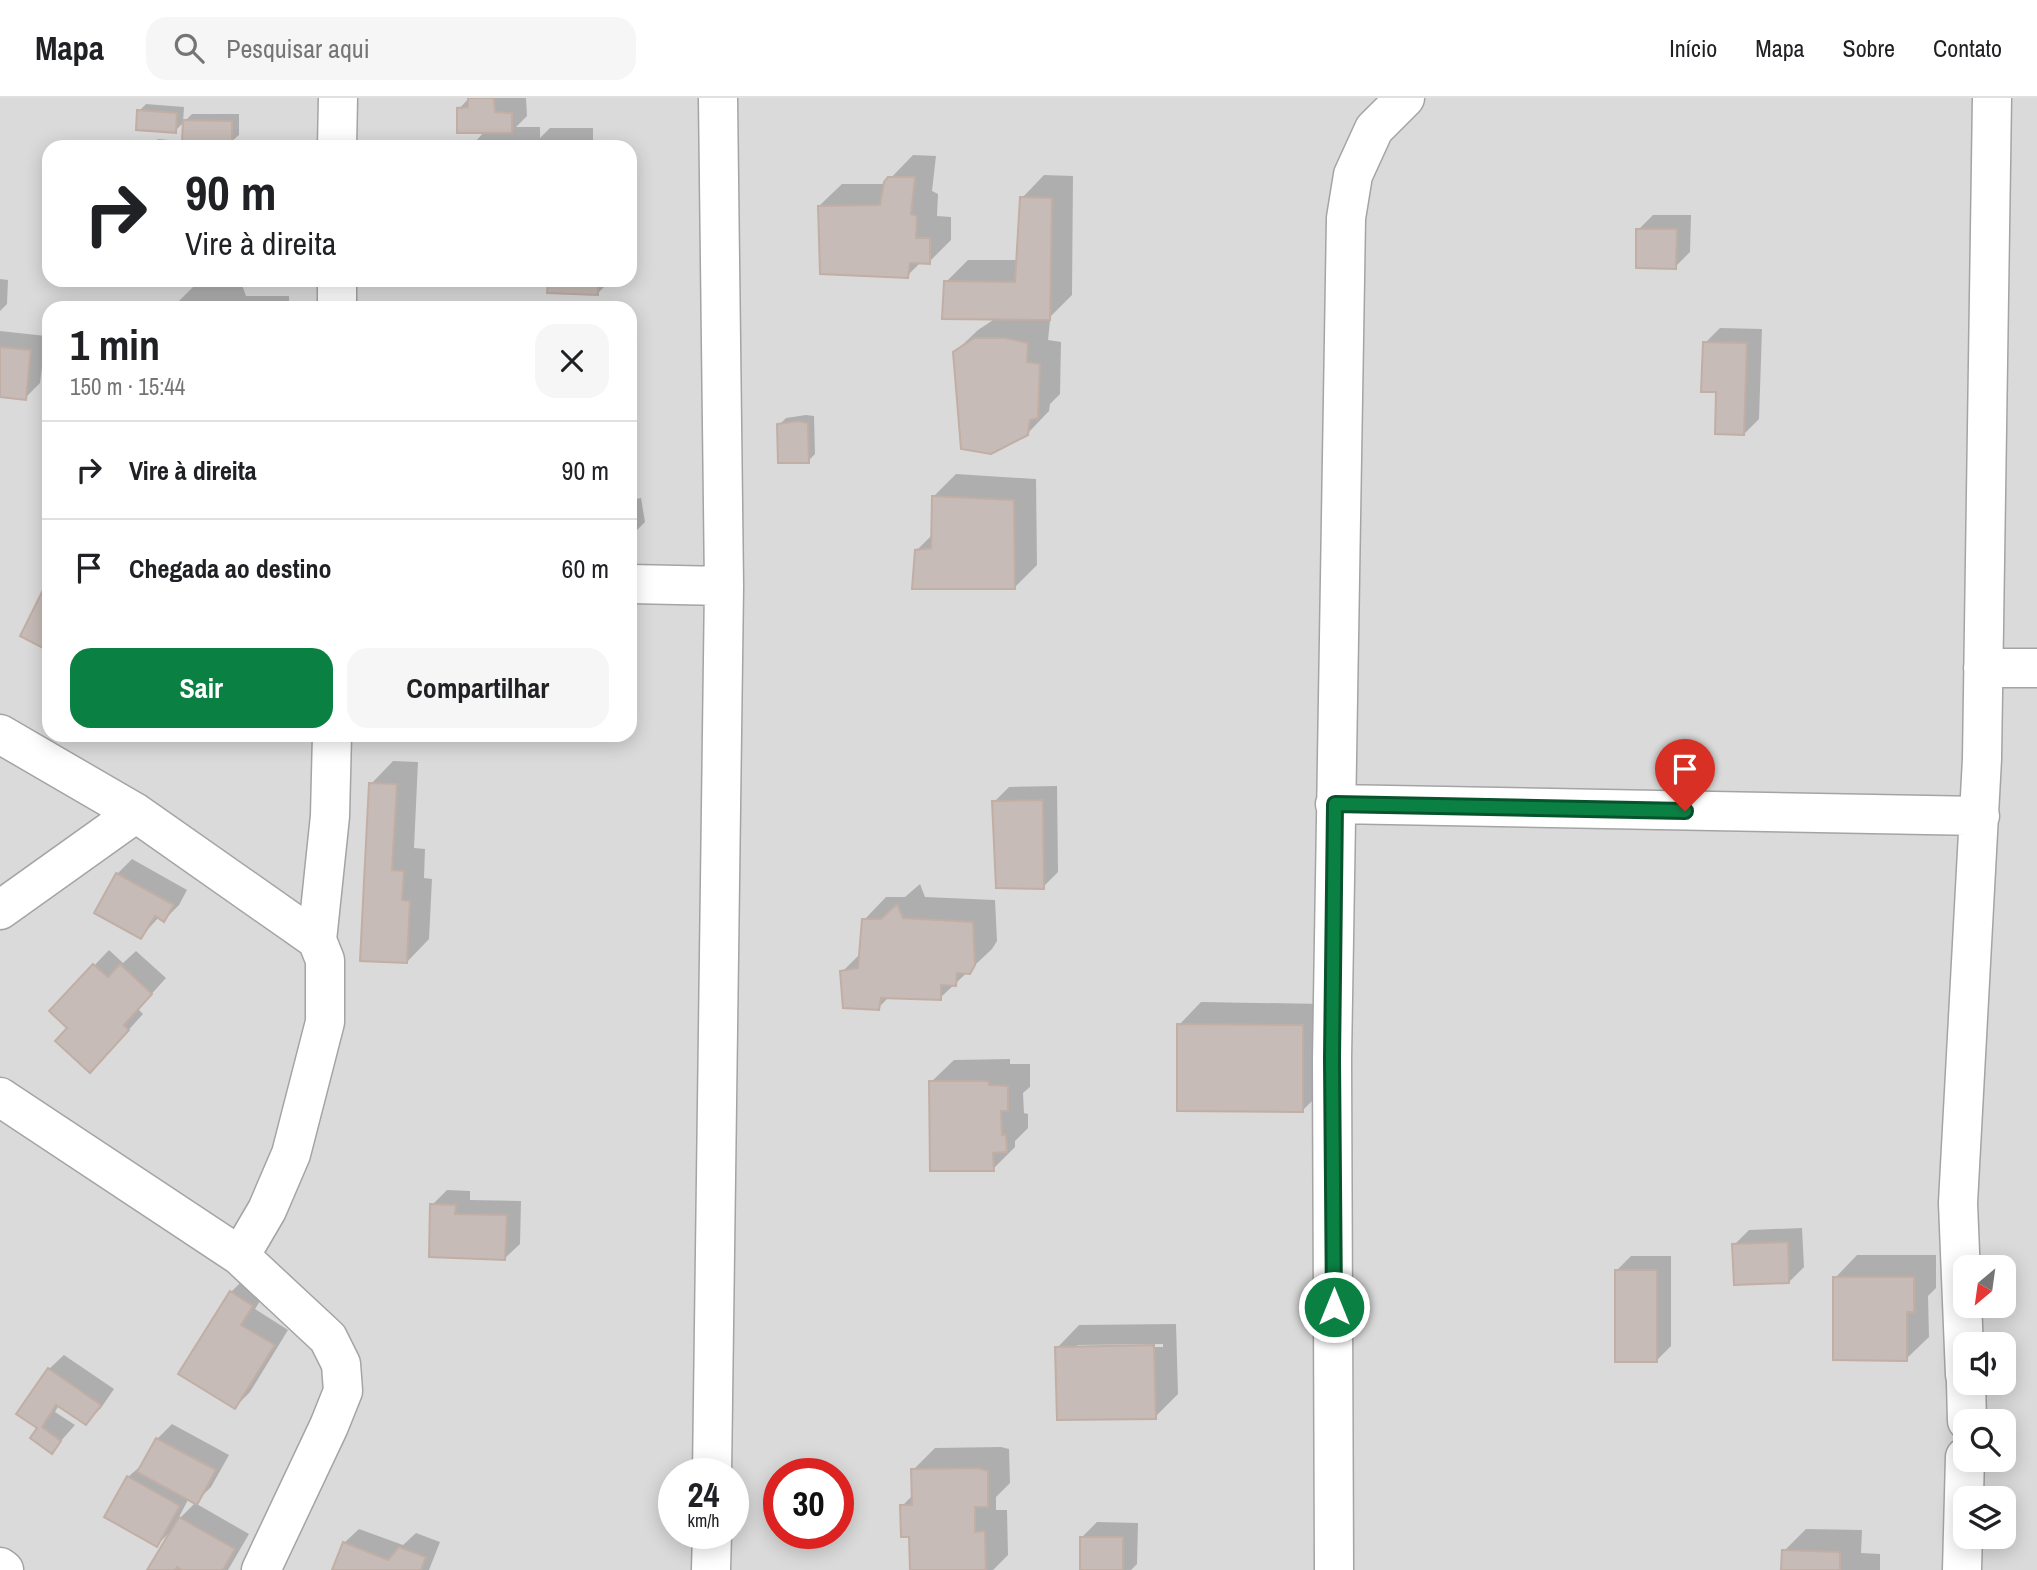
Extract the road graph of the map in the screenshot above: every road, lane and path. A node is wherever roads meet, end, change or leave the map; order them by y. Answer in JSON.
{"nodes":[{"id":1,"x":338,"y":98,"type":"edge"},
{"id":2,"x":718,"y":98,"type":"edge"},
{"id":3,"x":1405,"y":98,"type":"edge"},
{"id":4,"x":1992,"y":98,"type":"edge"},
{"id":5,"x":1368,"y":114,"type":"edge"},
{"id":6,"x":337,"y":140,"type":"edge"},
{"id":7,"x":637,"y":584,"type":"edge"},
{"id":8,"x":724,"y":586,"type":"junction"},
{"id":9,"x":1983,"y":668,"type":"junction"},
{"id":10,"x":2037,"y":668,"type":"edge"},
{"id":11,"x":0,"y":734,"type":"edge"},
{"id":12,"x":332,"y":742,"type":"edge"},
{"id":13,"x":1335,"y":804,"type":"junction"},
{"id":14,"x":136,"y":813,"type":"junction"},
{"id":15,"x":1980,"y":816,"type":"junction"},
{"id":16,"x":0,"y":910,"type":"edge"},
{"id":17,"x":317,"y":940,"type":"junction"},
{"id":18,"x":0,"y":1097,"type":"edge"},
{"id":19,"x":240,"y":1256,"type":"junction"},
{"id":20,"x":1963,"y":1332,"type":"edge"},
{"id":21,"x":712,"y":1458,"type":"edge"},
{"id":22,"x":1965,"y":1472,"type":"edge"},
{"id":23,"x":712,"y":1549,"type":"edge"},
{"id":24,"x":261,"y":1570,"type":"edge"},
{"id":25,"x":711,"y":1570,"type":"edge"},
{"id":26,"x":1334,"y":1570,"type":"edge"},
{"id":27,"x":1962,"y":1570,"type":"edge"}],
"edges":[{"from":1,"to":6,"type":"street"},
{"from":2,"to":8,"type":"street"},
{"from":3,"to":5,"type":"street"},
{"from":4,"to":9,"type":"street"},
{"from":5,"to":13,"type":"street"},
{"from":7,"to":8,"type":"street"},
{"from":8,"to":21,"type":"street"},
{"from":9,"to":10,"type":"street"},
{"from":9,"to":15,"type":"street"},
{"from":11,"to":14,"type":"street"},
{"from":12,"to":17,"type":"street"},
{"from":13,"to":15,"type":"street"},
{"from":13,"to":26,"type":"street"},
{"from":14,"to":16,"type":"street"},
{"from":14,"to":17,"type":"street"},
{"from":15,"to":20,"type":"street"},
{"from":17,"to":19,"type":"street"},
{"from":18,"to":19,"type":"street"},
{"from":19,"to":24,"type":"street"},
{"from":22,"to":27,"type":"street"},
{"from":23,"to":25,"type":"street"}]}
